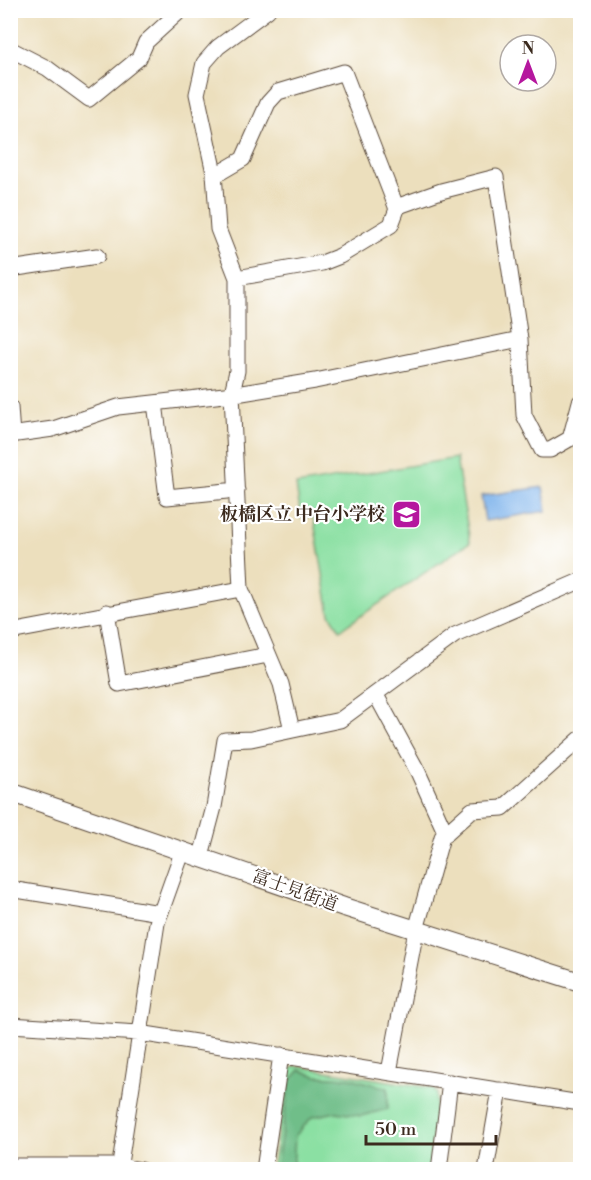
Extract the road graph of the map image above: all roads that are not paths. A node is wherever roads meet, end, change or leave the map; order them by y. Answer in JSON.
{"nodes":[{"id":1,"x":181,"y":10,"type":"edge"},
{"id":2,"x":268,"y":10,"type":"edge"},
{"id":3,"x":251,"y":15,"type":"edge"},
{"id":4,"x":10,"y":49,"type":"edge"},
{"id":5,"x":214,"y":176,"type":"junction"},
{"id":6,"x":396,"y":207,"type":"junction"},
{"id":7,"x":97,"y":256,"type":"dead end"},
{"id":8,"x":10,"y":269,"type":"edge"},
{"id":9,"x":237,"y":278,"type":"junction"},
{"id":10,"x":520,"y":339,"type":"junction"},
{"id":11,"x":232,"y":393,"type":"junction"},
{"id":12,"x":580,"y":402,"type":"edge"},
{"id":13,"x":155,"y":403,"type":"junction"},
{"id":14,"x":10,"y":407,"type":"edge"},
{"id":15,"x":11,"y":435,"type":"edge"},
{"id":16,"x":575,"y":436,"type":"edge"},
{"id":17,"x":237,"y":490,"type":"junction"},
{"id":18,"x":580,"y":581,"type":"edge"},
{"id":19,"x":241,"y":589,"type":"junction"},
{"id":20,"x":107,"y":612,"type":"junction"},
{"id":21,"x":10,"y":632,"type":"edge"},
{"id":22,"x":268,"y":655,"type":"junction"},
{"id":23,"x":376,"y":694,"type":"junction"},
{"id":24,"x":292,"y":730,"type":"junction"},
{"id":25,"x":580,"y":739,"type":"edge"},
{"id":26,"x":10,"y":792,"type":"edge"},
{"id":27,"x":446,"y":834,"type":"junction"},
{"id":28,"x":183,"y":850,"type":"junction"},
{"id":29,"x":201,"y":856,"type":"junction"},
{"id":30,"x":10,"y":889,"type":"edge"},
{"id":31,"x":160,"y":913,"type":"junction"},
{"id":32,"x":416,"y":930,"type":"junction"},
{"id":33,"x":580,"y":982,"type":"edge"},
{"id":34,"x":10,"y":1025,"type":"edge"},
{"id":35,"x":139,"y":1032,"type":"junction"},
{"id":36,"x":281,"y":1055,"type":"junction"},
{"id":37,"x":389,"y":1072,"type":"junction"},
{"id":38,"x":450,"y":1082,"type":"junction"},
{"id":39,"x":501,"y":1090,"type":"junction"},
{"id":40,"x":580,"y":1103,"type":"edge"},
{"id":41,"x":10,"y":1166,"type":"edge"},
{"id":42,"x":119,"y":1168,"type":"edge"},
{"id":43,"x":142,"y":1170,"type":"edge"},
{"id":44,"x":264,"y":1170,"type":"edge"},
{"id":45,"x":439,"y":1170,"type":"edge"},
{"id":46,"x":486,"y":1170,"type":"edge"}],
"edges":[{"from":1,"to":4,"type":"street"},
{"from":2,"to":3,"type":"street"},
{"from":3,"to":5,"type":"street"},
{"from":5,"to":6,"type":"street"},
{"from":5,"to":9,"type":"street"},
{"from":6,"to":9,"type":"street"},
{"from":6,"to":10,"type":"street"},
{"from":7,"to":8,"type":"street"},
{"from":9,"to":11,"type":"street"},
{"from":10,"to":11,"type":"street"},
{"from":10,"to":16,"type":"street"},
{"from":11,"to":13,"type":"street"},
{"from":11,"to":17,"type":"street"},
{"from":12,"to":16,"type":"street"},
{"from":13,"to":15,"type":"street"},
{"from":13,"to":17,"type":"street"},
{"from":14,"to":15,"type":"street"},
{"from":17,"to":19,"type":"street"},
{"from":18,"to":23,"type":"street"},
{"from":19,"to":20,"type":"street"},
{"from":19,"to":22,"type":"street"},
{"from":20,"to":21,"type":"street"},
{"from":20,"to":22,"type":"street"},
{"from":22,"to":24,"type":"street"},
{"from":23,"to":24,"type":"street"},
{"from":23,"to":27,"type":"street"},
{"from":24,"to":29,"type":"street"},
{"from":25,"to":27,"type":"street"},
{"from":26,"to":28,"type":"street","name":"富士見街道"},
{"from":27,"to":32,"type":"street"},
{"from":28,"to":29,"type":"street","name":"富士見街道"},
{"from":28,"to":31,"type":"street"},
{"from":29,"to":32,"type":"street","name":"富士見街道"},
{"from":30,"to":31,"type":"street"},
{"from":31,"to":35,"type":"street"},
{"from":32,"to":33,"type":"street","name":"富士見街道"},
{"from":32,"to":37,"type":"street"},
{"from":34,"to":35,"type":"street"},
{"from":35,"to":36,"type":"street"},
{"from":35,"to":42,"type":"street"},
{"from":36,"to":37,"type":"street"},
{"from":36,"to":44,"type":"street"},
{"from":37,"to":38,"type":"street"},
{"from":38,"to":39,"type":"street"},
{"from":38,"to":45,"type":"street"},
{"from":39,"to":40,"type":"street"},
{"from":39,"to":46,"type":"street"},
{"from":41,"to":42,"type":"street"},
{"from":42,"to":43,"type":"street"}]}
